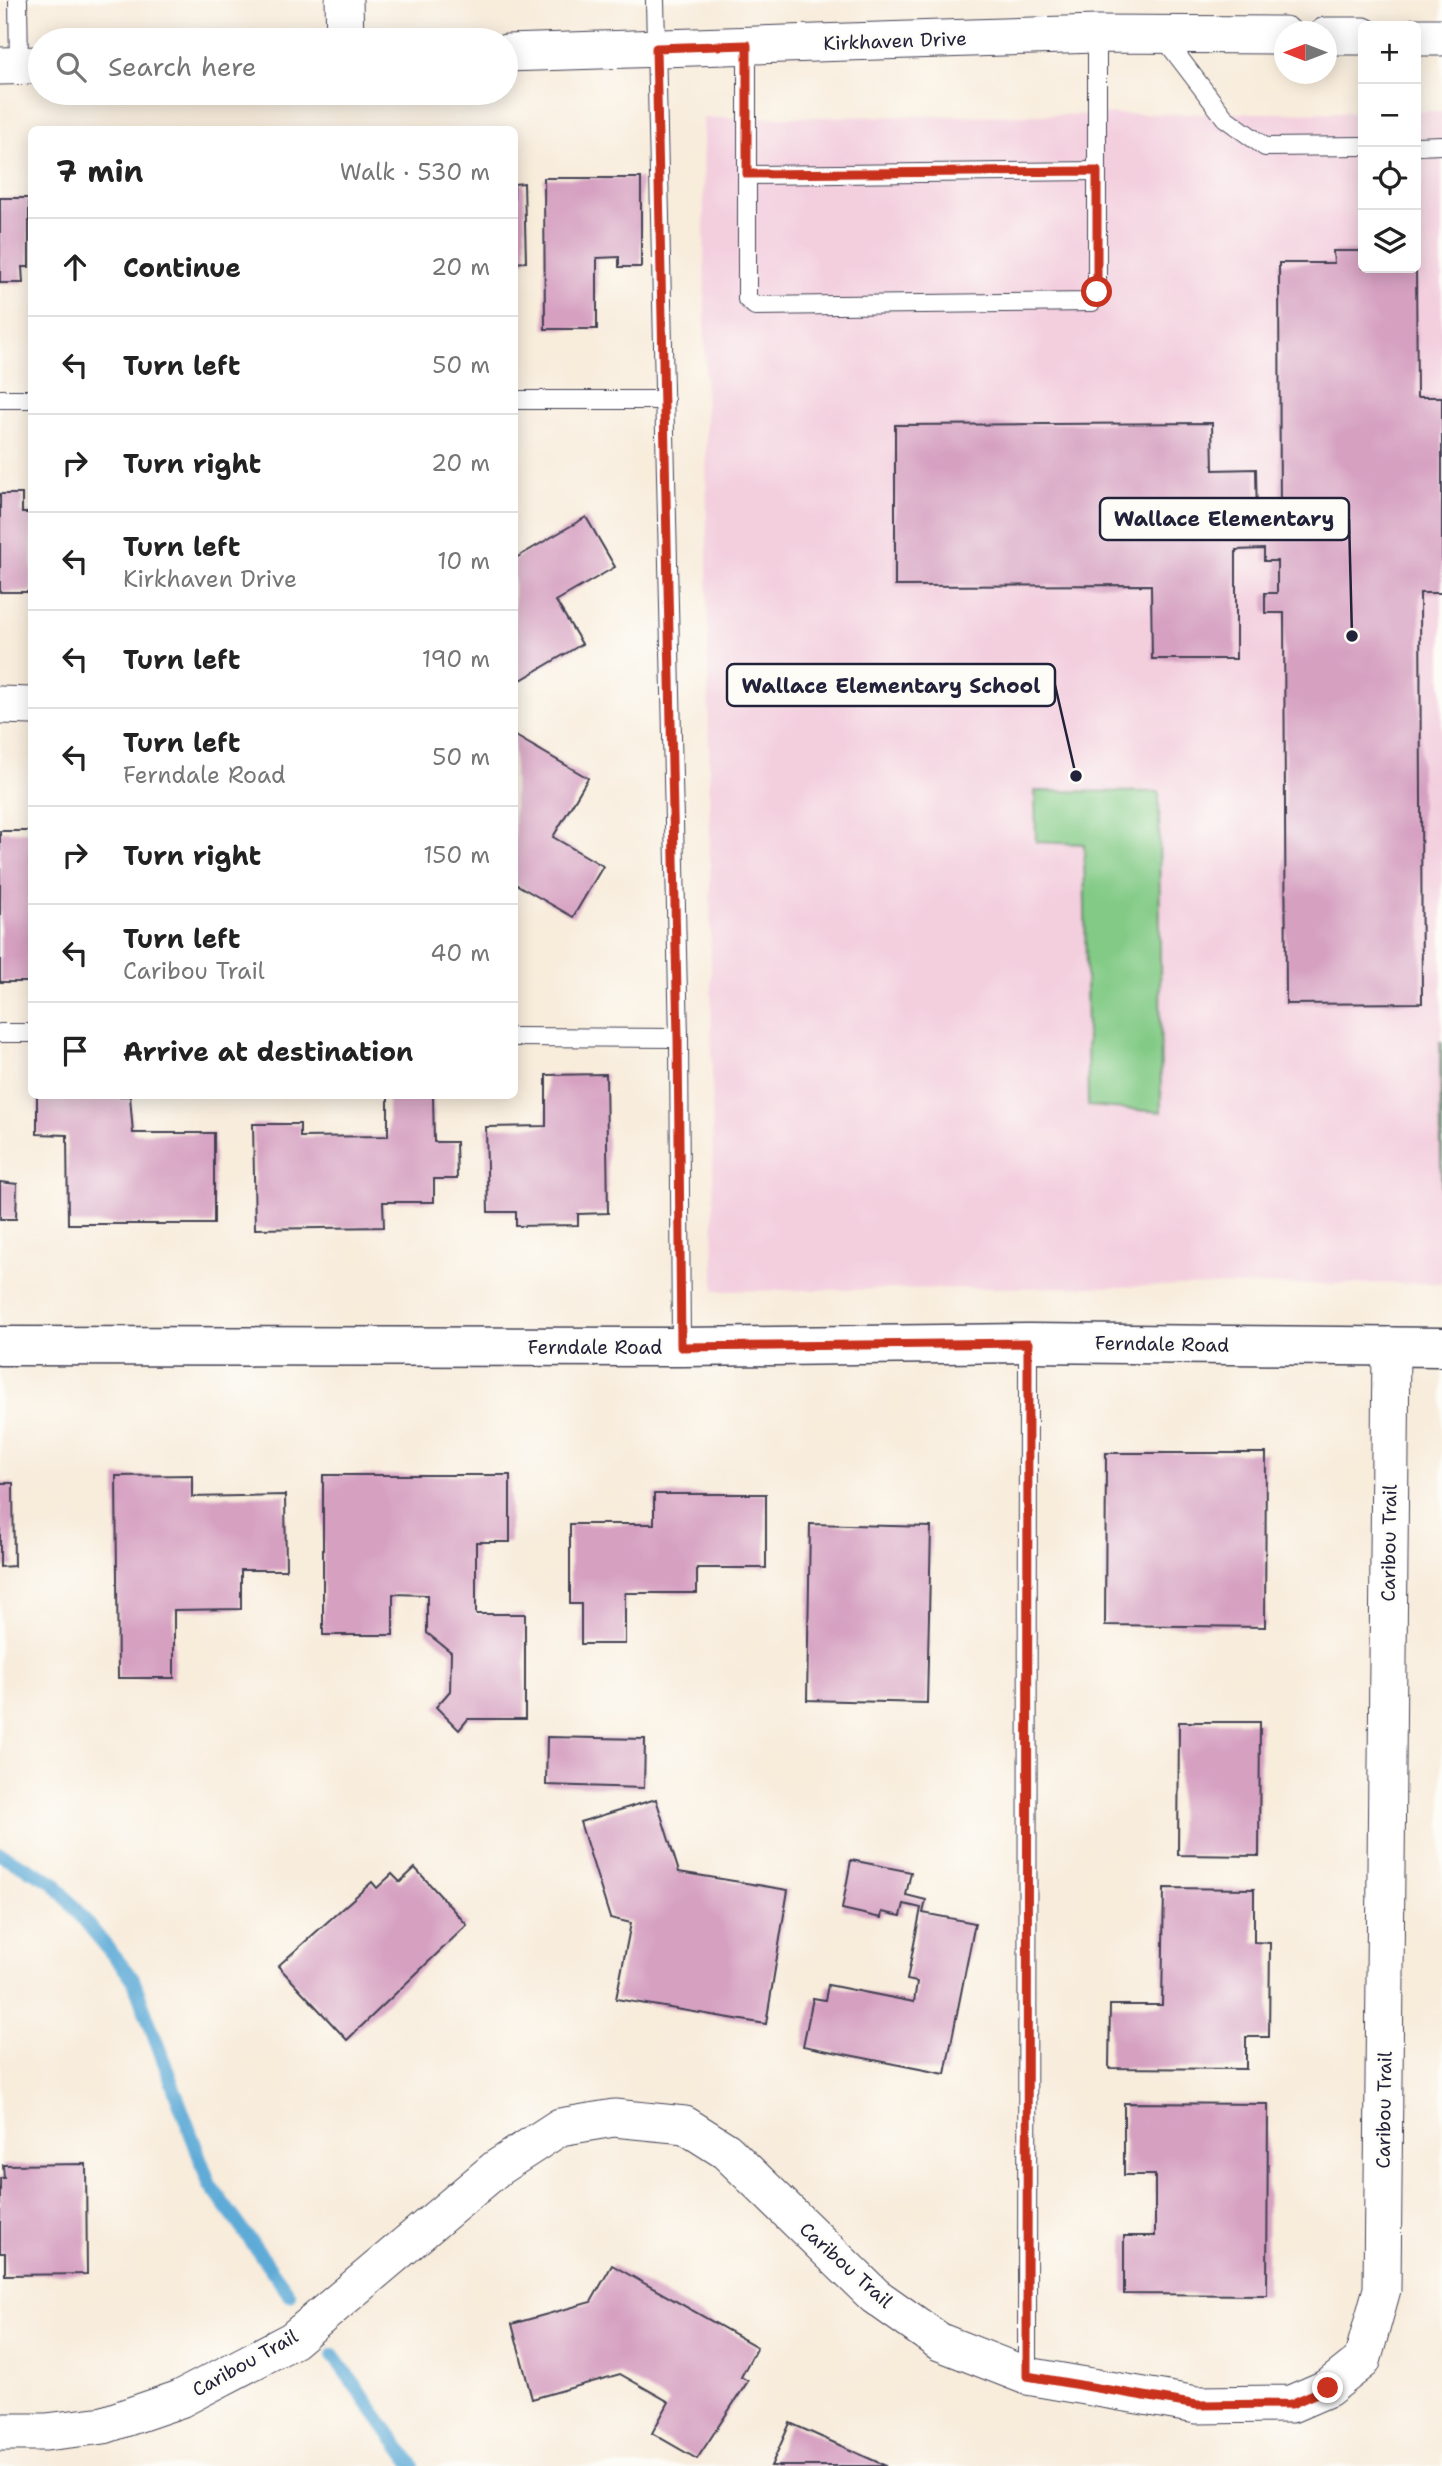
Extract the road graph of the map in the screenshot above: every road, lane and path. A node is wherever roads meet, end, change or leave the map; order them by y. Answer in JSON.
{"nodes":[{"id":1,"x":18,"y":0,"type":"edge"},
{"id":2,"x":344,"y":0,"type":"edge"},
{"id":3,"x":655,"y":0,"type":"edge"},
{"id":4,"x":345,"y":28,"type":"edge"},
{"id":5,"x":1097,"y":34,"type":"junction"},
{"id":6,"x":1161,"y":34,"type":"junction"},
{"id":7,"x":1274,"y":36,"type":"edge"},
{"id":8,"x":1337,"y":36,"type":"edge"},
{"id":9,"x":1358,"y":36,"type":"edge"},
{"id":10,"x":1421,"y":37,"type":"edge"},
{"id":11,"x":1442,"y":37,"type":"edge"},
{"id":12,"x":747,"y":45,"type":"junction"},
{"id":13,"x":656,"y":48,"type":"junction"},
{"id":14,"x":518,"y":53,"type":"edge"},
{"id":15,"x":20,"y":66,"type":"edge"},
{"id":16,"x":1442,"y":145,"type":"edge"},
{"id":17,"x":1358,"y":146,"type":"edge"},
{"id":18,"x":1421,"y":146,"type":"edge"},
{"id":19,"x":1097,"y":171,"type":"junction"},
{"id":20,"x":747,"y":174,"type":"junction"},
{"id":21,"x":0,"y":399,"type":"edge"},
{"id":22,"x":28,"y":399,"type":"edge"},
{"id":23,"x":518,"y":400,"type":"edge"},
{"id":24,"x":665,"y":400,"type":"junction"},
{"id":25,"x":0,"y":705,"type":"edge"},
{"id":26,"x":28,"y":706,"type":"edge"},
{"id":27,"x":0,"y":1033,"type":"edge"},
{"id":28,"x":28,"y":1033,"type":"edge"},
{"id":29,"x":518,"y":1037,"type":"edge"},
{"id":30,"x":678,"y":1038,"type":"junction"},
{"id":31,"x":1028,"y":1343,"type":"junction"},
{"id":32,"x":0,"y":1346,"type":"edge"},
{"id":33,"x":1391,"y":1346,"type":"junction"},
{"id":34,"x":681,"y":1347,"type":"junction"},
{"id":35,"x":1442,"y":1347,"type":"edge"},
{"id":36,"x":1027,"y":2376,"type":"junction"},
{"id":37,"x":0,"y":2432,"type":"edge"}],
"edges":[{"from":1,"to":15,"type":"lane"},
{"from":2,"to":4,"type":"street"},
{"from":3,"to":13,"type":"lane"},
{"from":5,"to":6,"type":"street","name":"Kirkhaven Drive"},
{"from":5,"to":12,"type":"street","name":"Kirkhaven Drive"},
{"from":5,"to":19,"type":"lane"},
{"from":6,"to":7,"type":"street","name":"Kirkhaven Drive"},
{"from":6,"to":17,"type":"lane"},
{"from":8,"to":9,"type":"street"},
{"from":10,"to":11,"type":"street"},
{"from":12,"to":13,"type":"street","name":"Kirkhaven Drive"},
{"from":12,"to":20,"type":"lane"},
{"from":13,"to":14,"type":"street","name":"Kirkhaven Drive"},
{"from":13,"to":24,"type":"lane"},
{"from":16,"to":18,"type":"lane"},
{"from":19,"to":20,"type":"lane"},
{"from":19,"to":20,"type":"lane"},
{"from":21,"to":22,"type":"lane"},
{"from":23,"to":24,"type":"lane"},
{"from":24,"to":30,"type":"lane"},
{"from":25,"to":26,"type":"street"},
{"from":27,"to":28,"type":"lane"},
{"from":29,"to":30,"type":"lane"},
{"from":30,"to":34,"type":"lane"},
{"from":31,"to":33,"type":"street","name":"Ferndale Road"},
{"from":31,"to":34,"type":"street","name":"Ferndale Road"},
{"from":31,"to":36,"type":"lane"},
{"from":32,"to":34,"type":"street","name":"Ferndale Road"},
{"from":33,"to":35,"type":"street","name":"Ferndale Road"},
{"from":33,"to":36,"type":"street","name":"Caribou Trail"},
{"from":36,"to":37,"type":"street","name":"Caribou Trail"}]}
